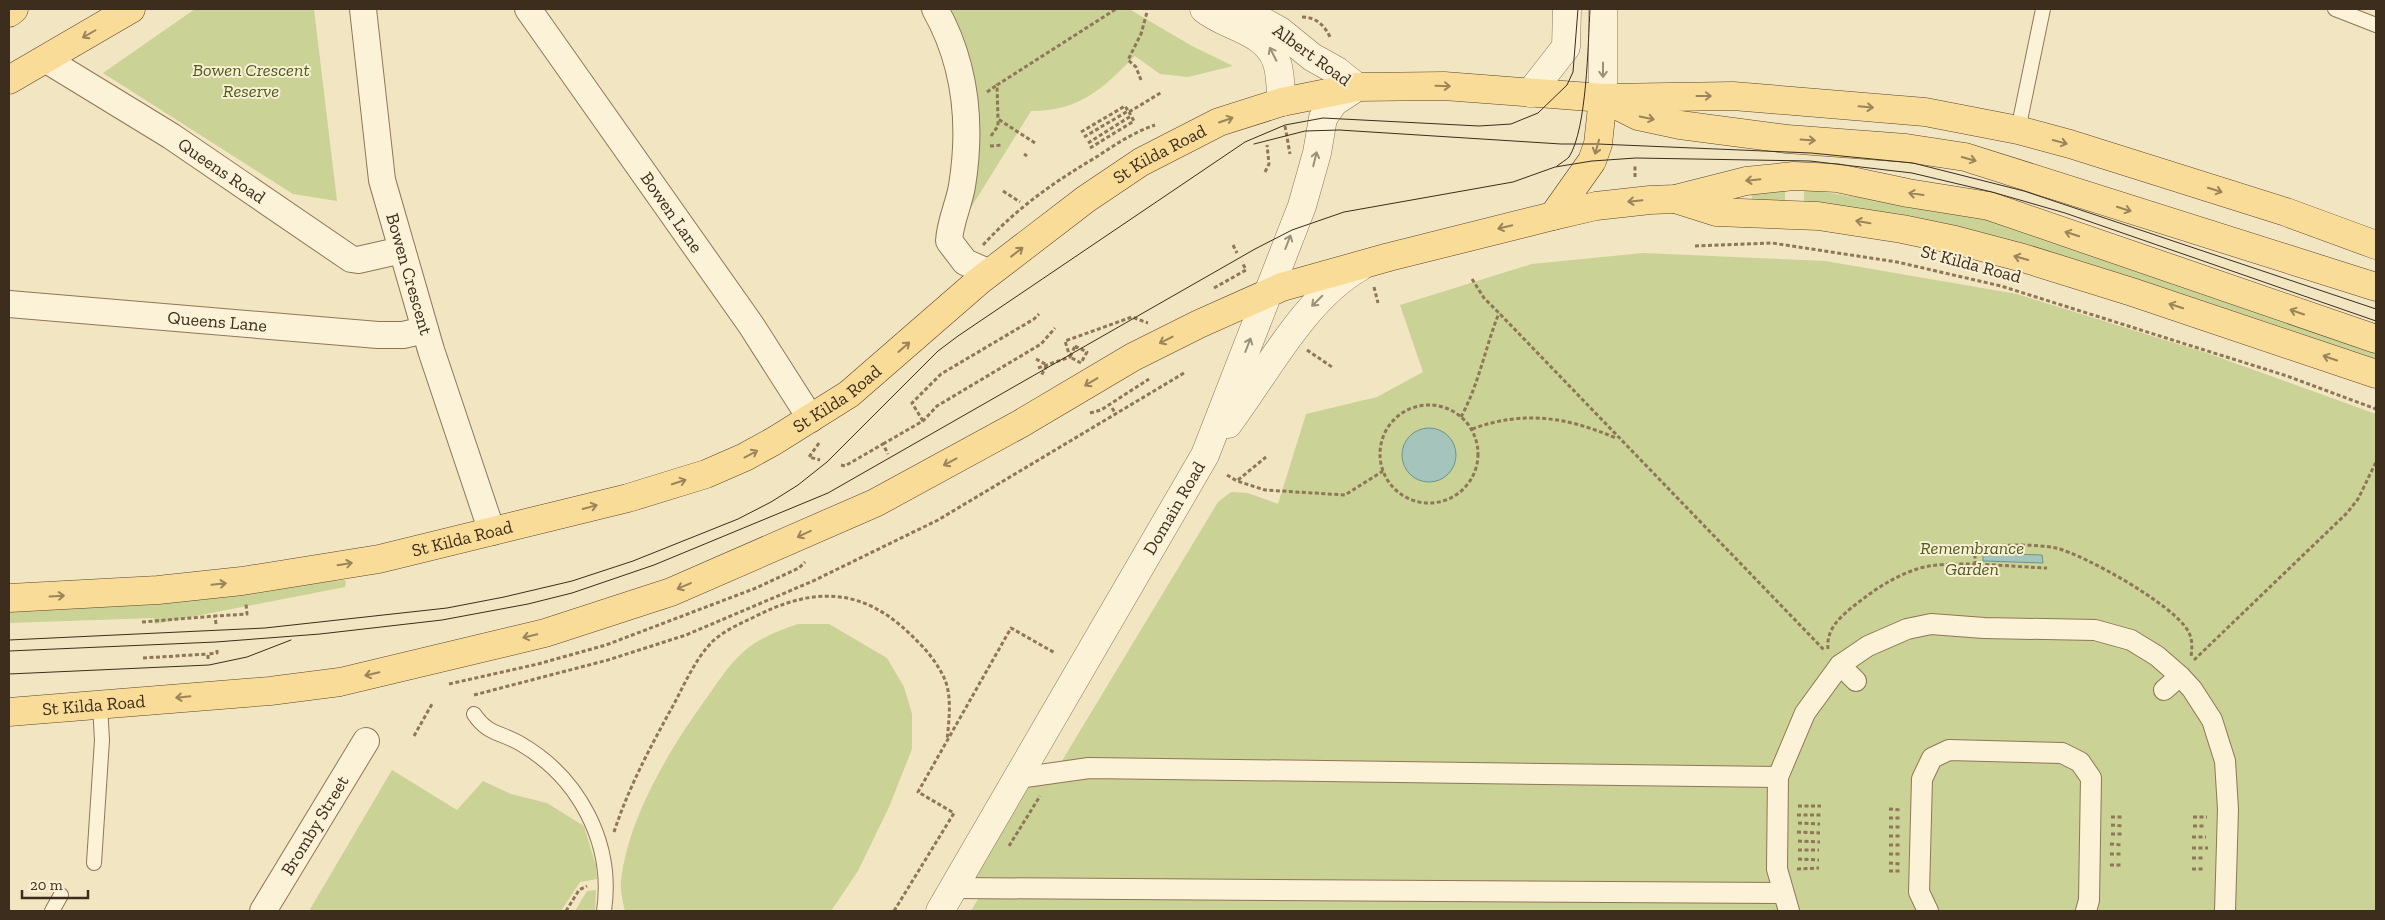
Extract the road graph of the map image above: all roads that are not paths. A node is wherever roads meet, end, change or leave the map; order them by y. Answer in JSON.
{"nodes":[{"id":1,"x":14,"y":9,"type":"edge"},
{"id":2,"x":131,"y":9,"type":"edge"},
{"id":3,"x":363,"y":9,"type":"edge"},
{"id":4,"x":528,"y":9,"type":"edge"},
{"id":5,"x":935,"y":9,"type":"edge"},
{"id":6,"x":1204,"y":9,"type":"edge"},
{"id":7,"x":1240,"y":9,"type":"edge"},
{"id":8,"x":1567,"y":9,"type":"edge"},
{"id":9,"x":1603,"y":9,"type":"edge"},
{"id":10,"x":2043,"y":9,"type":"edge"},
{"id":11,"x":2336,"y":9,"type":"edge"},
{"id":12,"x":9,"y":13,"type":"edge"},
{"id":13,"x":2376,"y":25,"type":"edge"},
{"id":14,"x":45,"y":59,"type":"junction"},
{"id":15,"x":9,"y":80,"type":"edge"},
{"id":16,"x":1357,"y":87,"type":"junction"},
{"id":17,"x":1530,"y":93,"type":"junction"},
{"id":18,"x":1603,"y":98,"type":"junction"},
{"id":19,"x":1282,"y":102,"type":"junction"},
{"id":20,"x":2018,"y":130,"type":"junction"},
{"id":21,"x":1675,"y":199,"type":"junction"},
{"id":22,"x":1553,"y":216,"type":"junction"},
{"id":23,"x":2376,"y":245,"type":"edge"},
{"id":24,"x":402,"y":250,"type":"junction"},
{"id":25,"x":1370,"y":262,"type":"junction"},
{"id":26,"x":990,"y":273,"type":"junction"},
{"id":27,"x":2376,"y":286,"type":"edge"},
{"id":28,"x":1268,"y":294,"type":"junction"},
{"id":29,"x":9,"y":304,"type":"edge"},
{"id":30,"x":425,"y":330,"type":"junction"},
{"id":31,"x":2376,"y":339,"type":"edge"},
{"id":32,"x":2376,"y":374,"type":"edge"},
{"id":33,"x":816,"y":429,"type":"junction"},
{"id":34,"x":1205,"y":455,"type":"junction"},
{"id":35,"x":492,"y":532,"type":"junction"},
{"id":36,"x":9,"y":598,"type":"edge"},
{"id":37,"x":1840,"y":665,"type":"junction"},
{"id":38,"x":2180,"y":676,"type":"junction"},
{"id":39,"x":1856,"y":681,"type":"dead end"},
{"id":40,"x":2164,"y":690,"type":"dead end"},
{"id":41,"x":100,"y":705,"type":"junction"},
{"id":42,"x":9,"y":712,"type":"edge"},
{"id":43,"x":474,"y":714,"type":"dead end"},
{"id":44,"x":366,"y":741,"type":"dead end"},
{"id":45,"x":1778,"y":777,"type":"junction"},
{"id":46,"x":1018,"y":778,"type":"junction"},
{"id":47,"x":94,"y":863,"type":"dead end"},
{"id":48,"x":954,"y":888,"type":"junction"},
{"id":49,"x":61,"y":895,"type":"dead end"},
{"id":50,"x":1786,"y":902,"type":"edge"},
{"id":51,"x":52,"y":911,"type":"edge"},
{"id":52,"x":263,"y":911,"type":"edge"},
{"id":53,"x":604,"y":911,"type":"edge"},
{"id":54,"x":940,"y":911,"type":"edge"},
{"id":55,"x":1928,"y":911,"type":"edge"},
{"id":56,"x":2086,"y":911,"type":"edge"},
{"id":57,"x":2225,"y":911,"type":"edge"}],
"edges":[{"from":1,"to":12,"type":"main road"},
{"from":2,"to":14,"type":"main road","one_way":true},
{"from":3,"to":24,"type":"street","name":"Bowen Crescent"},
{"from":4,"to":33,"type":"street","name":"Bowen Lane"},
{"from":5,"to":26,"type":"street"},
{"from":19,"to":6,"type":"street","name":"Albert Road","one_way":true},
{"from":7,"to":16,"type":"street","name":"Albert Road"},
{"from":8,"to":17,"type":"street"},
{"from":9,"to":18,"type":"street","one_way":true},
{"from":10,"to":20,"type":"lane"},
{"from":11,"to":13,"type":"lane"},
{"from":14,"to":15,"type":"main road"},
{"from":14,"to":24,"type":"street","name":"Queens Road"},
{"from":16,"to":17,"type":"main road","name":"St Kilda Road","one_way":true},
{"from":16,"to":19,"type":"main road","name":"St Kilda Road"},
{"from":28,"to":16,"type":"street","name":"Domain Road","one_way":true},
{"from":17,"to":18,"type":"main road","name":"St Kilda Road"},
{"from":18,"to":20,"type":"main road","name":"St Kilda Road","one_way":true},
{"from":18,"to":22,"type":"main road","one_way":true},
{"from":18,"to":27,"type":"main road","name":"St Kilda Road","one_way":true},
{"from":26,"to":19,"type":"main road","name":"St Kilda Road","one_way":true},
{"from":20,"to":23,"type":"main road","name":"St Kilda Road","one_way":true},
{"from":21,"to":22,"type":"main road","name":"St Kilda Road","one_way":true},
{"from":31,"to":21,"type":"main road","name":"St Kilda Road","one_way":true},
{"from":32,"to":21,"type":"main road","name":"St Kilda Road","one_way":true},
{"from":22,"to":25,"type":"main road","name":"St Kilda Road","one_way":true},
{"from":24,"to":30,"type":"street","name":"Bowen Crescent"},
{"from":25,"to":28,"type":"main road","name":"St Kilda Road"},
{"from":25,"to":34,"type":"street","one_way":true},
{"from":33,"to":26,"type":"main road","name":"St Kilda Road","one_way":true},
{"from":34,"to":28,"type":"street","name":"Domain Road","one_way":true},
{"from":28,"to":41,"type":"main road","name":"St Kilda Road","one_way":true},
{"from":29,"to":30,"type":"street","name":"Queens Lane"},
{"from":30,"to":35,"type":"street","name":"Bowen Crescent"},
{"from":35,"to":33,"type":"main road","name":"St Kilda Road","one_way":true},
{"from":34,"to":46,"type":"street","name":"Domain Road"},
{"from":36,"to":35,"type":"main road","name":"St Kilda Road","one_way":true},
{"from":37,"to":38,"type":"street"},
{"from":37,"to":39,"type":"street"},
{"from":37,"to":45,"type":"street"},
{"from":38,"to":40,"type":"street"},
{"from":38,"to":57,"type":"street"},
{"from":41,"to":42,"type":"main road","name":"St Kilda Road"},
{"from":41,"to":47,"type":"lane"},
{"from":43,"to":53,"type":"lane"},
{"from":44,"to":52,"type":"street","name":"Bromby Street"},
{"from":45,"to":46,"type":"street"},
{"from":45,"to":50,"type":"street"},
{"from":46,"to":48,"type":"street","name":"Domain Road"},
{"from":48,"to":50,"type":"street"},
{"from":48,"to":54,"type":"street","name":"Domain Road"},
{"from":49,"to":51,"type":"lane"},
{"from":55,"to":56,"type":"street"}]}
